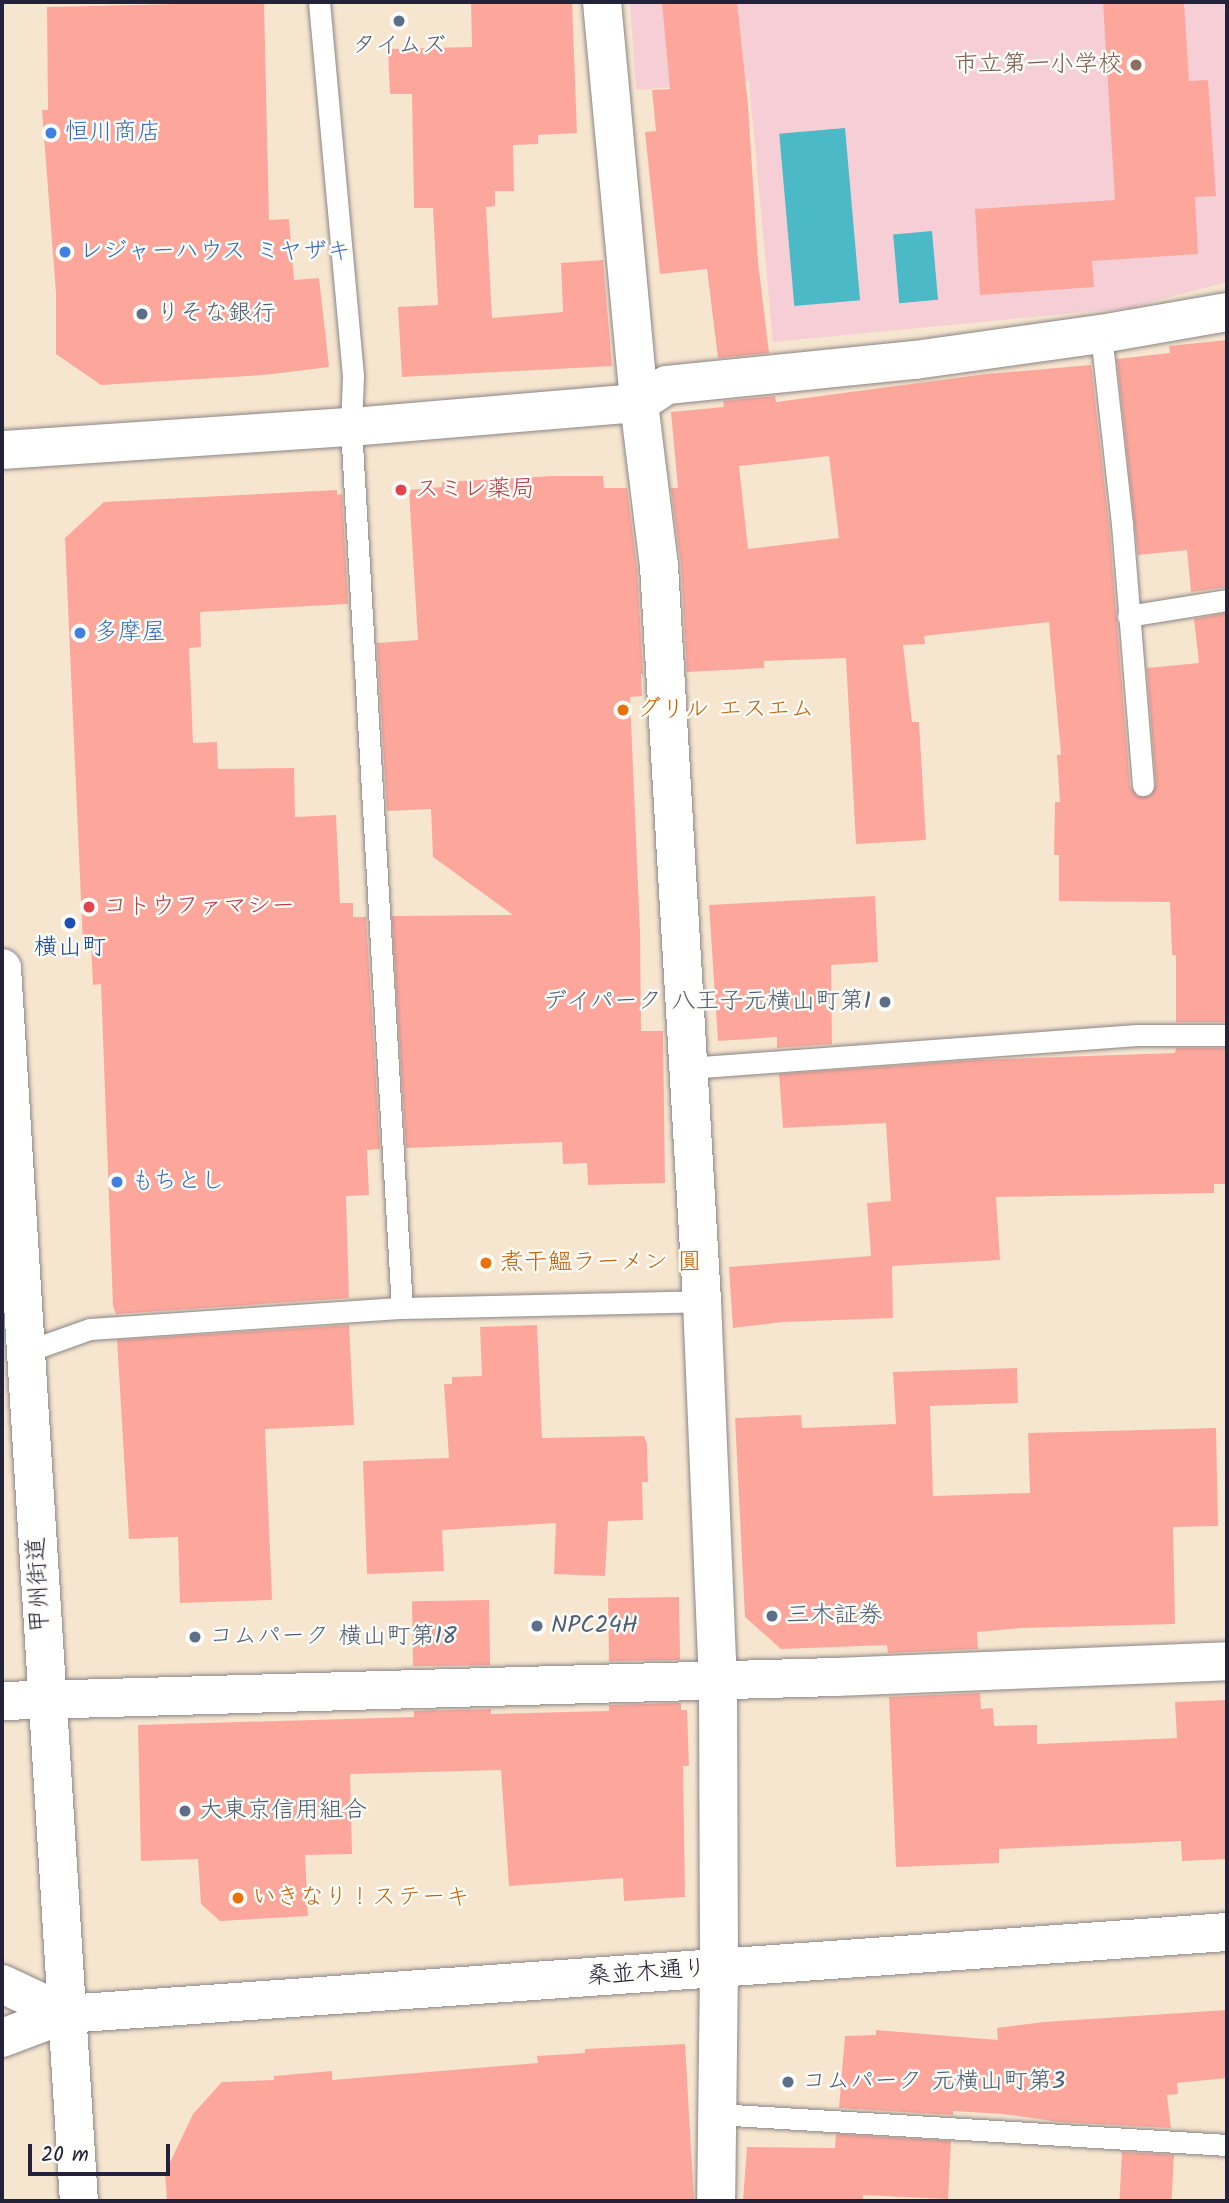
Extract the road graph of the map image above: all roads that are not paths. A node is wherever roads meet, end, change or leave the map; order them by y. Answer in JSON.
{"nodes":[{"id":1,"x":319,"y":2,"type":"edge"},
{"id":2,"x":601,"y":2,"type":"edge"},
{"id":3,"x":1227,"y":312,"type":"edge"},
{"id":4,"x":1101,"y":334,"type":"junction"},
{"id":5,"x":639,"y":403,"type":"junction"},
{"id":6,"x":351,"y":427,"type":"junction"},
{"id":7,"x":2,"y":450,"type":"edge"},
{"id":8,"x":1227,"y":600,"type":"edge"},
{"id":9,"x":1128,"y":616,"type":"junction"},
{"id":10,"x":1143,"y":785,"type":"dead end"},
{"id":11,"x":2,"y":982,"type":"edge"},
{"id":12,"x":1227,"y":1035,"type":"edge"},
{"id":13,"x":688,"y":1068,"type":"junction"},
{"id":14,"x":702,"y":1301,"type":"junction"},
{"id":15,"x":402,"y":1308,"type":"junction"},
{"id":16,"x":14,"y":1352,"type":"edge"},
{"id":17,"x":1227,"y":1661,"type":"edge"},
{"id":18,"x":718,"y":1680,"type":"junction"},
{"id":19,"x":47,"y":1698,"type":"junction"},
{"id":20,"x":2,"y":1701,"type":"edge"},
{"id":21,"x":1227,"y":1932,"type":"edge"},
{"id":22,"x":719,"y":1968,"type":"junction"},
{"id":23,"x":2,"y":1984,"type":"edge"},
{"id":24,"x":66,"y":2014,"type":"junction"},
{"id":25,"x":2,"y":2038,"type":"edge"},
{"id":26,"x":716,"y":2114,"type":"junction"},
{"id":27,"x":1227,"y":2145,"type":"edge"},
{"id":28,"x":79,"y":2201,"type":"edge"},
{"id":29,"x":716,"y":2201,"type":"edge"}],
"edges":[{"from":1,"to":6,"type":"lane"},
{"from":2,"to":5,"type":"main road"},
{"from":3,"to":4,"type":"main road"},
{"from":4,"to":5,"type":"main road"},
{"from":4,"to":9,"type":"lane"},
{"from":5,"to":6,"type":"main road"},
{"from":5,"to":13,"type":"main road"},
{"from":6,"to":7,"type":"main road"},
{"from":6,"to":15,"type":"lane"},
{"from":8,"to":9,"type":"lane"},
{"from":9,"to":10,"type":"lane"},
{"from":11,"to":16,"type":"main road","name":"甲州街道"},
{"from":12,"to":13,"type":"lane"},
{"from":13,"to":14,"type":"main road"},
{"from":14,"to":15,"type":"lane"},
{"from":14,"to":18,"type":"main road"},
{"from":15,"to":16,"type":"lane"},
{"from":16,"to":19,"type":"main road","name":"甲州街道"},
{"from":17,"to":18,"type":"main road"},
{"from":18,"to":19,"type":"main road"},
{"from":18,"to":22,"type":"main road"},
{"from":19,"to":20,"type":"main road"},
{"from":19,"to":24,"type":"main road","name":"甲州街道"},
{"from":21,"to":22,"type":"main road","name":"桑並木通り"},
{"from":22,"to":24,"type":"main road","name":"桑並木通り"},
{"from":22,"to":26,"type":"main road"},
{"from":23,"to":24,"type":"main road","name":"桑並木通り"},
{"from":24,"to":25,"type":"main road","name":"桑並木通り"},
{"from":24,"to":28,"type":"main road","name":"甲州街道"},
{"from":26,"to":27,"type":"lane"},
{"from":26,"to":29,"type":"main road"}]}
